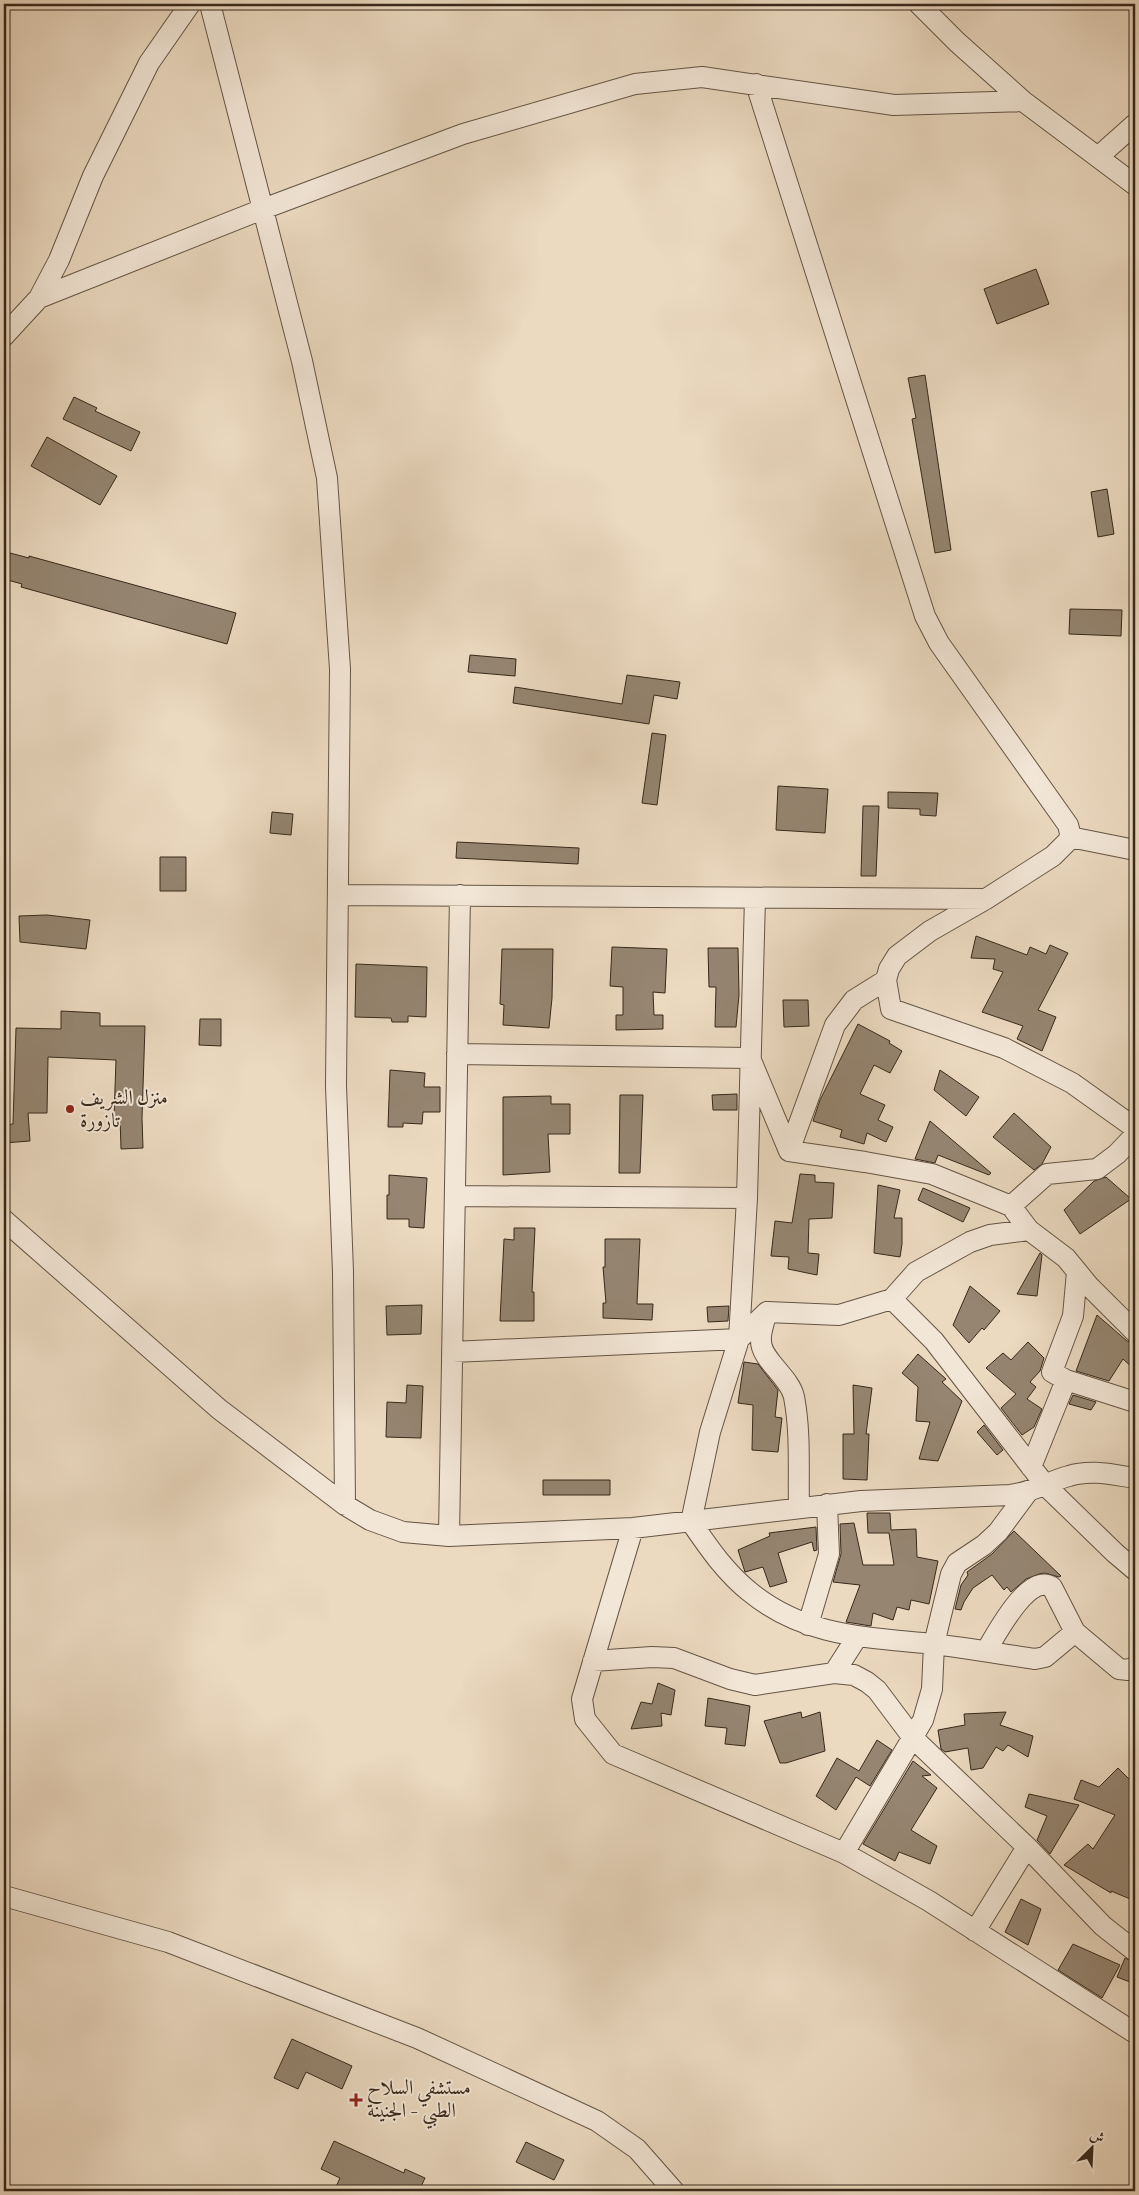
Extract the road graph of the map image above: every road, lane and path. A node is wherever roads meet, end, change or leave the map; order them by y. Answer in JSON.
{"nodes":[{"id":1,"x":190,"y":4,"type":"edge"},
{"id":2,"x":210,"y":4,"type":"edge"},
{"id":3,"x":919,"y":4,"type":"edge"},
{"id":4,"x":756,"y":84,"type":"junction"},
{"id":5,"x":1023,"y":102,"type":"junction"},
{"id":6,"x":1135,"y":124,"type":"edge"},
{"id":7,"x":1098,"y":157,"type":"junction"},
{"id":8,"x":1135,"y":185,"type":"edge"},
{"id":9,"x":263,"y":209,"type":"junction"},
{"id":10,"x":39,"y":298,"type":"junction"},
{"id":11,"x":4,"y":336,"type":"edge"},
{"id":12,"x":1070,"y":837,"type":"junction"},
{"id":13,"x":1135,"y":850,"type":"edge"},
{"id":14,"x":338,"y":895,"type":"junction"},
{"id":15,"x":460,"y":896,"type":"junction"},
{"id":16,"x":755,"y":898,"type":"junction"},
{"id":17,"x":986,"y":899,"type":"junction"},
{"id":18,"x":886,"y":980,"type":"junction"},
{"id":19,"x":457,"y":1054,"type":"junction"},
{"id":20,"x":750,"y":1058,"type":"junction"},
{"id":21,"x":1135,"y":1128,"type":"edge"},
{"id":22,"x":1135,"y":1134,"type":"edge"},
{"id":23,"x":789,"y":1151,"type":"junction"},
{"id":24,"x":455,"y":1196,"type":"junction"},
{"id":25,"x":747,"y":1198,"type":"junction"},
{"id":26,"x":1011,"y":1206,"type":"junction"},
{"id":27,"x":4,"y":1220,"type":"edge"},
{"id":28,"x":1029,"y":1230,"type":"junction"},
{"id":29,"x":1077,"y":1272,"type":"junction"},
{"id":30,"x":892,"y":1299,"type":"junction"},
{"id":31,"x":767,"y":1312,"type":"junction"},
{"id":32,"x":1135,"y":1332,"type":"edge"},
{"id":33,"x":739,"y":1338,"type":"junction"},
{"id":34,"x":452,"y":1352,"type":"junction"},
{"id":35,"x":1066,"y":1380,"type":"junction"},
{"id":36,"x":1135,"y":1402,"type":"edge"},
{"id":37,"x":1031,"y":1467,"type":"junction"},
{"id":38,"x":1135,"y":1478,"type":"edge"},
{"id":39,"x":1046,"y":1486,"type":"junction"},
{"id":40,"x":1027,"y":1493,"type":"junction"},
{"id":41,"x":827,"y":1504,"type":"junction"},
{"id":42,"x":345,"y":1505,"type":"junction"},
{"id":43,"x":799,"y":1508,"type":"junction"},
{"id":44,"x":691,"y":1522,"type":"junction"},
{"id":45,"x":633,"y":1528,"type":"junction"},
{"id":46,"x":449,"y":1536,"type":"junction"},
{"id":47,"x":1135,"y":1570,"type":"edge"},
{"id":48,"x":808,"y":1624,"type":"junction"},
{"id":49,"x":1075,"y":1632,"type":"junction"},
{"id":50,"x":857,"y":1637,"type":"junction"},
{"id":51,"x":934,"y":1644,"type":"junction"},
{"id":52,"x":986,"y":1651,"type":"junction"},
{"id":53,"x":593,"y":1661,"type":"junction"},
{"id":54,"x":1135,"y":1667,"type":"edge"},
{"id":55,"x":834,"y":1673,"type":"junction"},
{"id":56,"x":913,"y":1738,"type":"junction"},
{"id":57,"x":1026,"y":1847,"type":"junction"},
{"id":58,"x":844,"y":1853,"type":"junction"},
{"id":59,"x":4,"y":1896,"type":"edge"},
{"id":60,"x":975,"y":1931,"type":"junction"},
{"id":61,"x":1135,"y":1952,"type":"edge"},
{"id":62,"x":1135,"y":2033,"type":"edge"},
{"id":63,"x":674,"y":2191,"type":"edge"}],
"edges":[{"from":1,"to":10,"type":"street"},
{"from":2,"to":9,"type":"street"},
{"from":3,"to":5,"type":"street"},
{"from":4,"to":5,"type":"street"},
{"from":4,"to":9,"type":"street"},
{"from":4,"to":12,"type":"street"},
{"from":5,"to":7,"type":"street"},
{"from":6,"to":7,"type":"street"},
{"from":7,"to":8,"type":"street"},
{"from":9,"to":10,"type":"street"},
{"from":9,"to":14,"type":"street"},
{"from":10,"to":11,"type":"street"},
{"from":12,"to":13,"type":"street"},
{"from":12,"to":17,"type":"street"},
{"from":14,"to":15,"type":"street"},
{"from":14,"to":42,"type":"street"},
{"from":15,"to":16,"type":"street"},
{"from":15,"to":19,"type":"street"},
{"from":16,"to":17,"type":"street"},
{"from":16,"to":20,"type":"street"},
{"from":17,"to":18,"type":"street"},
{"from":18,"to":21,"type":"street"},
{"from":18,"to":23,"type":"street"},
{"from":19,"to":20,"type":"street"},
{"from":19,"to":24,"type":"street"},
{"from":20,"to":23,"type":"street"},
{"from":20,"to":25,"type":"street"},
{"from":22,"to":26,"type":"street"},
{"from":23,"to":26,"type":"street"},
{"from":24,"to":25,"type":"street"},
{"from":24,"to":34,"type":"street"},
{"from":25,"to":33,"type":"street"},
{"from":26,"to":28,"type":"street"},
{"from":27,"to":42,"type":"street"},
{"from":28,"to":29,"type":"street"},
{"from":28,"to":30,"type":"street"},
{"from":29,"to":32,"type":"street"},
{"from":29,"to":35,"type":"street"},
{"from":30,"to":31,"type":"street"},
{"from":30,"to":37,"type":"street"},
{"from":31,"to":33,"type":"street"},
{"from":31,"to":43,"type":"street"},
{"from":33,"to":34,"type":"street"},
{"from":33,"to":44,"type":"street"},
{"from":34,"to":46,"type":"street"},
{"from":35,"to":36,"type":"street"},
{"from":35,"to":37,"type":"street"},
{"from":37,"to":39,"type":"street"},
{"from":38,"to":39,"type":"street"},
{"from":39,"to":40,"type":"street"},
{"from":39,"to":47,"type":"street"},
{"from":40,"to":41,"type":"street"},
{"from":40,"to":51,"type":"street"},
{"from":41,"to":43,"type":"street"},
{"from":41,"to":48,"type":"street"},
{"from":42,"to":46,"type":"street"},
{"from":43,"to":44,"type":"street"},
{"from":44,"to":45,"type":"street"},
{"from":44,"to":48,"type":"street"},
{"from":45,"to":46,"type":"street"},
{"from":45,"to":53,"type":"street"},
{"from":48,"to":50,"type":"street"},
{"from":49,"to":52,"type":"street"},
{"from":49,"to":52,"type":"street"},
{"from":49,"to":54,"type":"street"},
{"from":50,"to":51,"type":"street"},
{"from":50,"to":55,"type":"street"},
{"from":51,"to":52,"type":"street"},
{"from":51,"to":56,"type":"street"},
{"from":53,"to":55,"type":"street"},
{"from":53,"to":58,"type":"street"},
{"from":55,"to":56,"type":"street"},
{"from":56,"to":57,"type":"street"},
{"from":56,"to":58,"type":"street"},
{"from":57,"to":60,"type":"street"},
{"from":57,"to":61,"type":"street"},
{"from":58,"to":60,"type":"street"},
{"from":59,"to":63,"type":"street"},
{"from":60,"to":62,"type":"street"}]}
